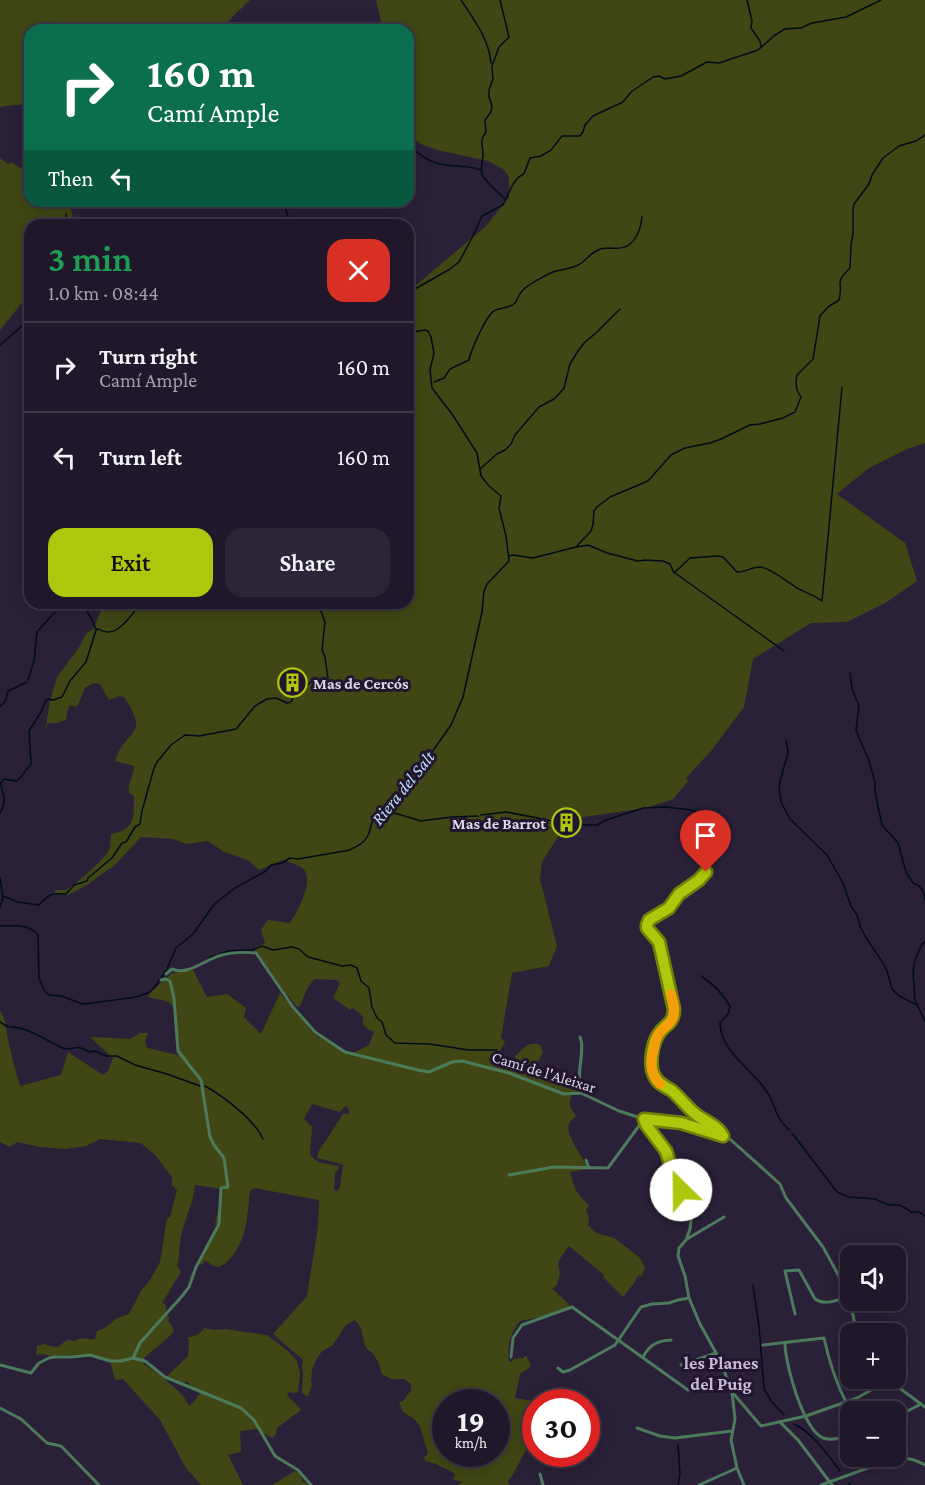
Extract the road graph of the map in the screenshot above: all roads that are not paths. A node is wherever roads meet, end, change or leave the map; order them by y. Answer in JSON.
{"nodes":[{"id":1,"x":706,"y":872,"type":"dead end"},
{"id":2,"x":166,"y":974,"type":"dead end"},
{"id":3,"x":161,"y":980,"type":"dead end"},
{"id":4,"x":581,"y":1037,"type":"dead end"},
{"id":5,"x":581,"y":1093,"type":"junction"},
{"id":6,"x":644,"y":1119,"type":"junction"},
{"id":7,"x":723,"y":1136,"type":"junction"},
{"id":8,"x":586,"y":1160,"type":"dead end"},
{"id":9,"x":589,"y":1168,"type":"junction"},
{"id":10,"x":510,"y":1175,"type":"dead end"},
{"id":11,"x":724,"y":1217,"type":"dead end"},
{"id":12,"x":686,"y":1240,"type":"junction"},
{"id":13,"x":840,"y":1278,"type":"edge"},
{"id":14,"x":689,"y":1298,"type":"junction"},
{"id":15,"x":840,"y":1299,"type":"edge"},
{"id":16,"x":795,"y":1314,"type":"dead end"},
{"id":17,"x":620,"y":1340,"type":"junction"},
{"id":18,"x":671,"y":1340,"type":"dead end"},
{"id":19,"x":784,"y":1343,"type":"junction"},
{"id":20,"x":763,"y":1345,"type":"dead end"},
{"id":21,"x":716,"y":1353,"type":"junction"},
{"id":22,"x":642,"y":1356,"type":"junction"},
{"id":23,"x":511,"y":1357,"type":"dead end"},
{"id":24,"x":133,"y":1358,"type":"junction"},
{"id":25,"x":0,"y":1365,"type":"edge"},
{"id":26,"x":681,"y":1365,"type":"dead end"},
{"id":27,"x":558,"y":1368,"type":"dead end"},
{"id":28,"x":729,"y":1381,"type":"junction"},
{"id":29,"x":872,"y":1389,"type":"edge"},
{"id":30,"x":901,"y":1389,"type":"edge"},
{"id":31,"x":732,"y":1392,"type":"junction"},
{"id":32,"x":845,"y":1401,"type":"edge"},
{"id":33,"x":849,"y":1401,"type":"edge"},
{"id":34,"x":840,"y":1404,"type":"edge"},
{"id":35,"x":923,"y":1405,"type":"edge"},
{"id":36,"x":0,"y":1408,"type":"edge"},
{"id":37,"x":906,"y":1411,"type":"edge"},
{"id":38,"x":806,"y":1416,"type":"junction"},
{"id":39,"x":780,"y":1422,"type":"junction"},
{"id":40,"x":637,"y":1428,"type":"dead end"},
{"id":41,"x":906,"y":1430,"type":"edge"},
{"id":42,"x":732,"y":1431,"type":"junction"},
{"id":43,"x":840,"y":1438,"type":"edge"},
{"id":44,"x":906,"y":1446,"type":"edge"},
{"id":45,"x":906,"y":1457,"type":"edge"},
{"id":46,"x":925,"y":1465,"type":"edge"},
{"id":47,"x":872,"y":1467,"type":"edge"},
{"id":48,"x":737,"y":1468,"type":"junction"},
{"id":49,"x":540,"y":1474,"type":"dead end"},
{"id":50,"x":831,"y":1483,"type":"edge"},
{"id":51,"x":99,"y":1485,"type":"edge"},
{"id":52,"x":311,"y":1485,"type":"edge"},
{"id":53,"x":543,"y":1485,"type":"edge"},
{"id":54,"x":699,"y":1485,"type":"edge"},
{"id":55,"x":744,"y":1485,"type":"edge"},
{"id":56,"x":821,"y":1485,"type":"edge"}],
"edges":[{"from":1,"to":7,"type":"street"},
{"from":2,"to":5,"type":"street","name":"Camí de l'Aleixar"},
{"from":3,"to":24,"type":"street"},
{"from":4,"to":5,"type":"street"},
{"from":5,"to":6,"type":"street","name":"Camí de l'Aleixar"},
{"from":6,"to":7,"type":"street","name":"Camí de l'Aleixar"},
{"from":6,"to":9,"type":"street"},
{"from":6,"to":12,"type":"street"},
{"from":7,"to":13,"type":"street"},
{"from":8,"to":9,"type":"street"},
{"from":9,"to":10,"type":"street"},
{"from":11,"to":12,"type":"street"},
{"from":12,"to":14,"type":"street"},
{"from":14,"to":17,"type":"street"},
{"from":14,"to":21,"type":"street"},
{"from":15,"to":16,"type":"street"},
{"from":17,"to":22,"type":"street"},
{"from":17,"to":23,"type":"street"},
{"from":17,"to":27,"type":"street"},
{"from":18,"to":22,"type":"street"},
{"from":19,"to":20,"type":"street"},
{"from":19,"to":32,"type":"street"},
{"from":19,"to":38,"type":"street"},
{"from":21,"to":26,"type":"street"},
{"from":21,"to":28,"type":"street"},
{"from":22,"to":28,"type":"street"},
{"from":24,"to":25,"type":"street"},
{"from":24,"to":52,"type":"street"},
{"from":28,"to":31,"type":"street"},
{"from":29,"to":33,"type":"street"},
{"from":30,"to":35,"type":"street"},
{"from":31,"to":39,"type":"street"},
{"from":31,"to":42,"type":"street"},
{"from":34,"to":38,"type":"street"},
{"from":35,"to":37,"type":"street"},
{"from":36,"to":51,"type":"street"},
{"from":38,"to":39,"type":"street"},
{"from":38,"to":43,"type":"street"},
{"from":39,"to":50,"type":"street"},
{"from":40,"to":42,"type":"street"},
{"from":41,"to":44,"type":"street"},
{"from":42,"to":48,"type":"street"},
{"from":45,"to":46,"type":"street"},
{"from":47,"to":50,"type":"street"},
{"from":48,"to":54,"type":"street"},
{"from":48,"to":55,"type":"street"},
{"from":49,"to":53,"type":"street"},
{"from":50,"to":56,"type":"street"}]}
